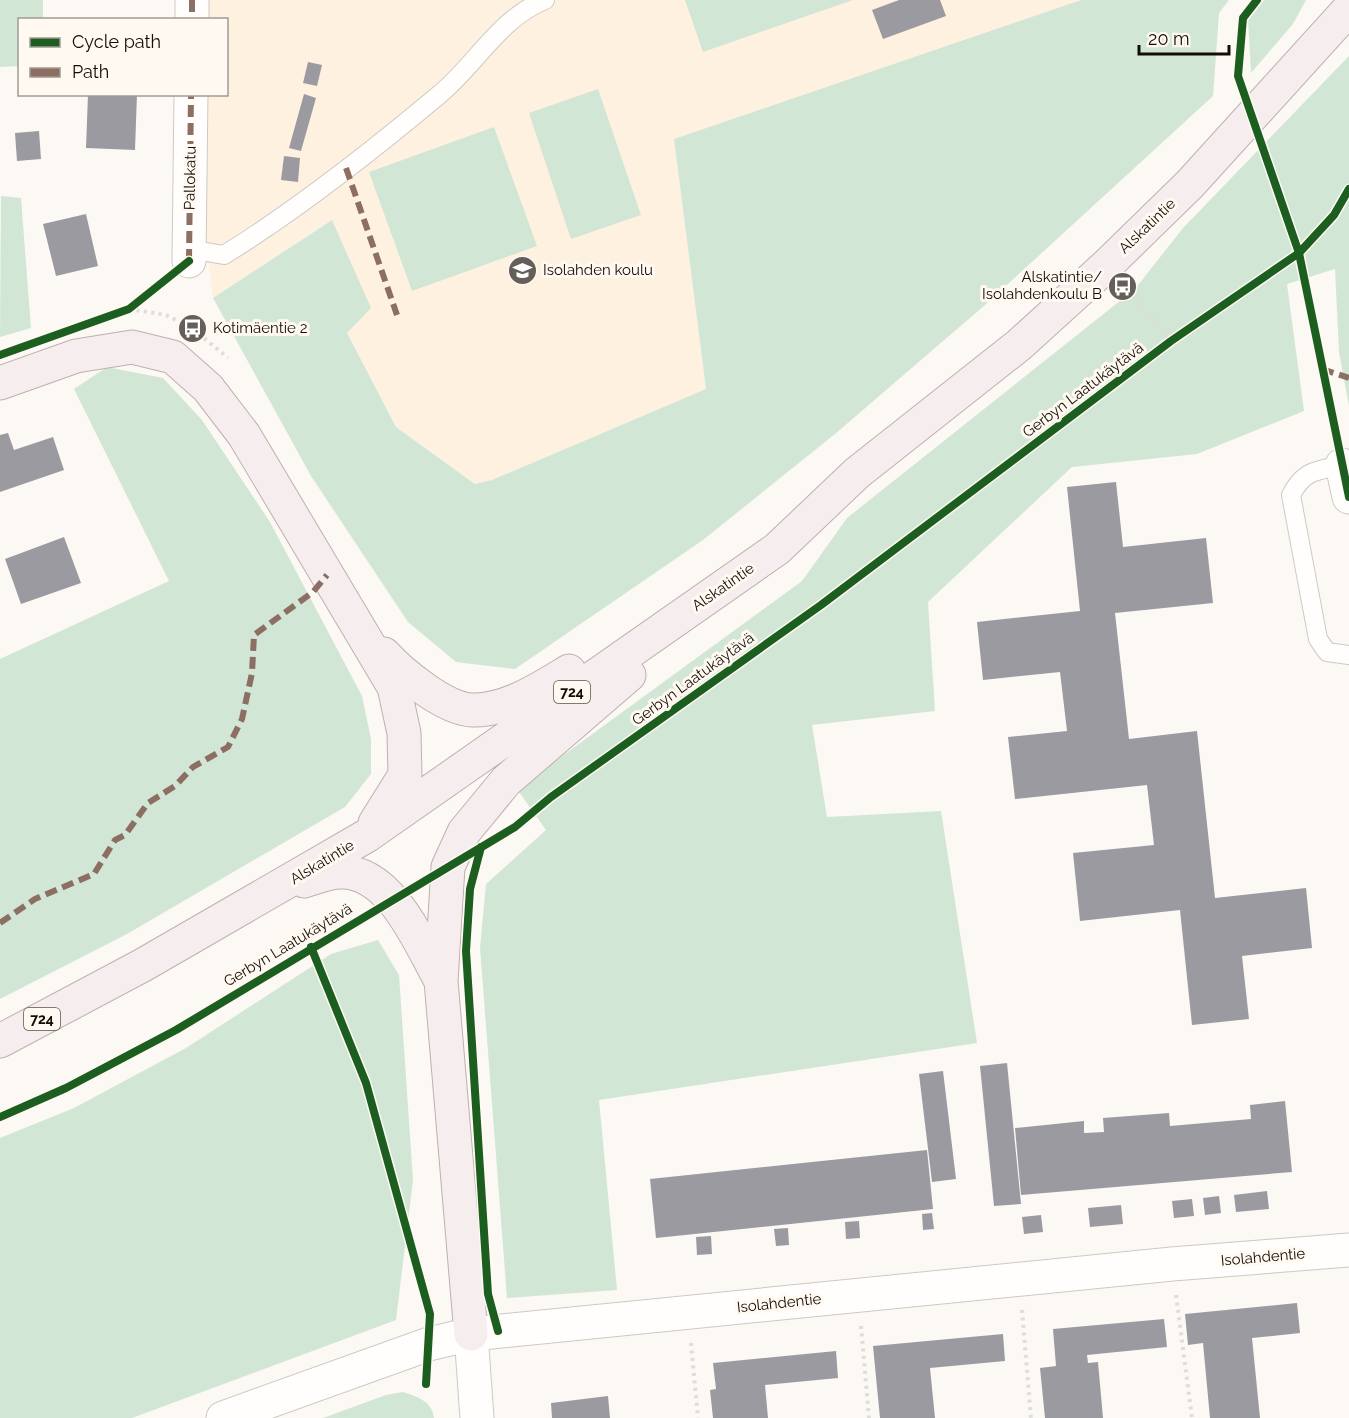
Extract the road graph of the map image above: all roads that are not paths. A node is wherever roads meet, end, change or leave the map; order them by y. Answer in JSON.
{"nodes":[{"id":1,"x":192,"y":0,"type":"edge"},
{"id":2,"x":545,"y":0,"type":"edge"},
{"id":3,"x":1349,"y":9,"type":"edge"},
{"id":4,"x":192,"y":18,"type":"edge"},
{"id":5,"x":191,"y":96,"type":"edge"},
{"id":6,"x":189,"y":255,"type":"joint"},
{"id":7,"x":0,"y":383,"type":"edge"},
{"id":8,"x":1342,"y":465,"type":"joint"},
{"id":9,"x":857,"y":473,"type":"junction"},
{"id":10,"x":1349,"y":497,"type":"edge"},
{"id":11,"x":777,"y":549,"type":"junction"},
{"id":12,"x":359,"y":627,"type":"junction"},
{"id":13,"x":1349,"y":655,"type":"edge"},
{"id":14,"x":368,"y":835,"type":"junction"},
{"id":15,"x":281,"y":887,"type":"junction"},
{"id":16,"x":441,"y":981,"type":"junction"},
{"id":17,"x":0,"y":1041,"type":"edge"},
{"id":18,"x":1349,"y":1250,"type":"edge"},
{"id":19,"x":471,"y":1334,"type":"junction"},
{"id":20,"x":223,"y":1418,"type":"edge"},
{"id":21,"x":477,"y":1418,"type":"edge"}],
"edges":[{"from":1,"to":4,"type":"street"},
{"from":2,"to":6,"type":"lane"},
{"from":3,"to":9,"type":"main road","name":"Alskatintie","number":"724"},
{"from":5,"to":6,"type":"street","name":"Pallokatu"},
{"from":7,"to":12,"type":"main road"},
{"from":8,"to":10,"type":"street"},
{"from":8,"to":13,"type":"lane"},
{"from":9,"to":11,"type":"main road","name":"Alskatintie","number":"724"},
{"from":9,"to":12,"type":"main road"},
{"from":11,"to":14,"type":"main road","name":"Alskatintie","number":"724"},
{"from":11,"to":16,"type":"main road"},
{"from":12,"to":14,"type":"main road"},
{"from":14,"to":15,"type":"main road","name":"Alskatintie","number":"724"},
{"from":15,"to":16,"type":"main road"},
{"from":15,"to":17,"type":"main road","name":"Alskatintie","number":"724"},
{"from":16,"to":19,"type":"main road"},
{"from":18,"to":19,"type":"street","name":"Isolahdentie"},
{"from":19,"to":20,"type":"street","name":"Isolahdentie"},
{"from":19,"to":21,"type":"street"}]}
